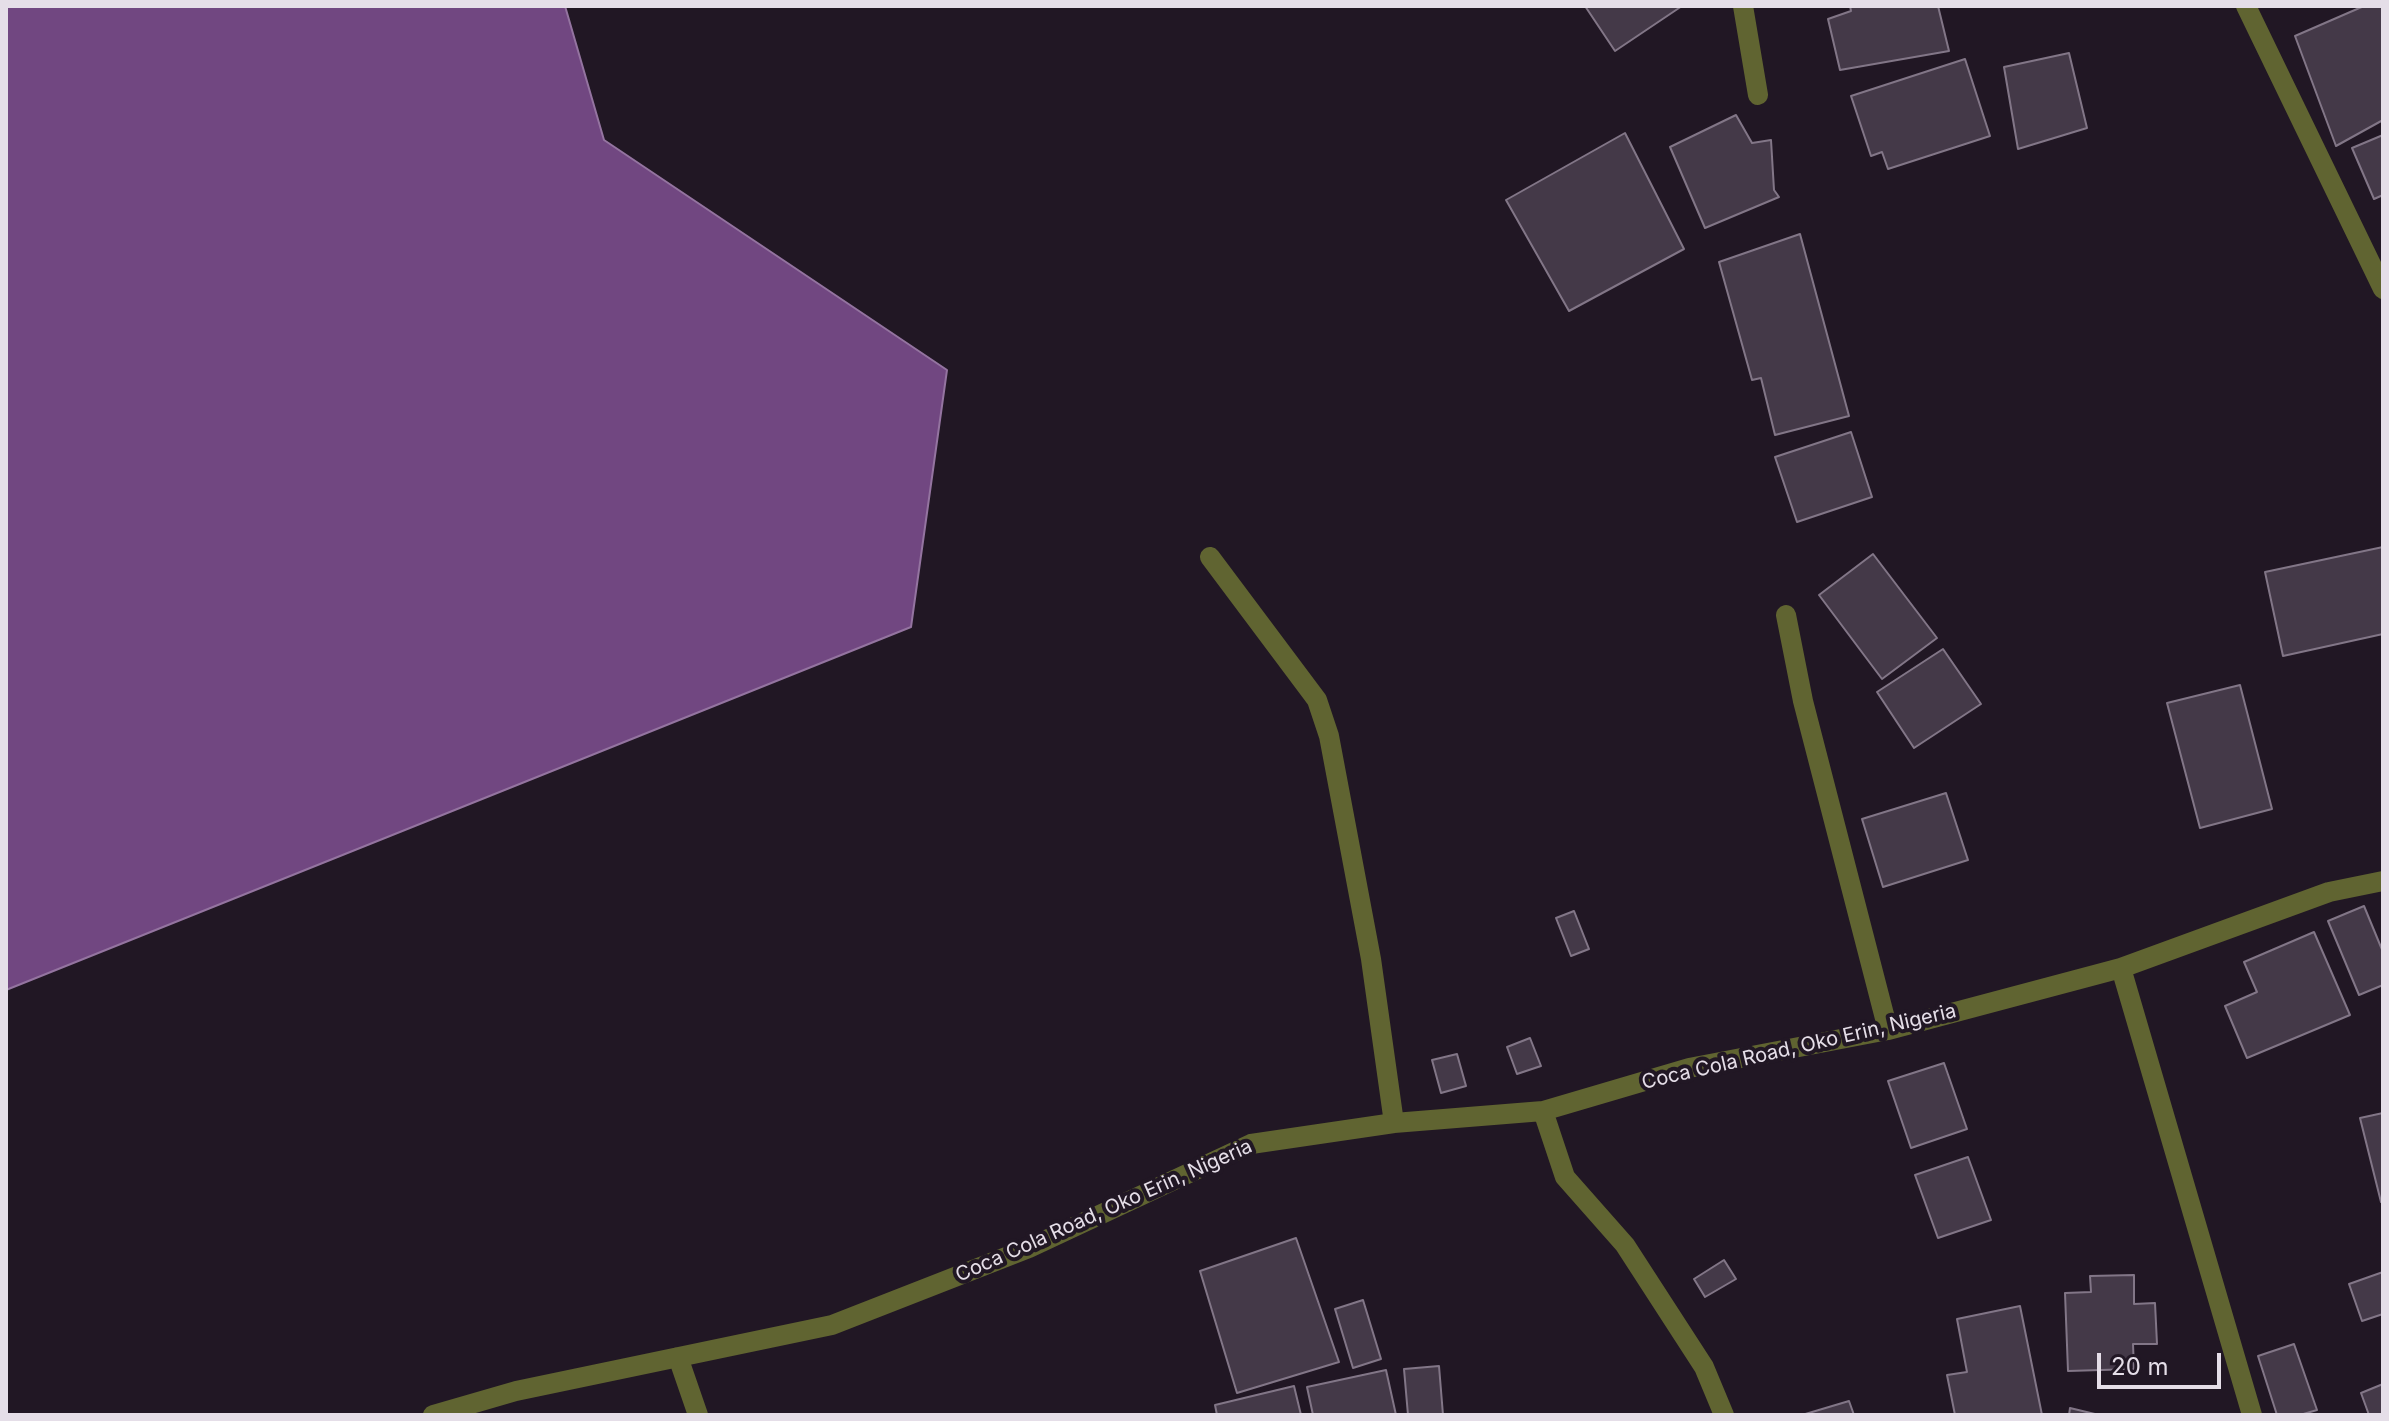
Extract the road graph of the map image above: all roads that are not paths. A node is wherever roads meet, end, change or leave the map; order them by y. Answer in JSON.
{"nodes":[{"id":1,"x":1743,"y":6,"type":"edge"},
{"id":2,"x":2246,"y":6,"type":"edge"},
{"id":3,"x":1758,"y":95,"type":"dead end"},
{"id":4,"x":2383,"y":289,"type":"edge"},
{"id":5,"x":1210,"y":557,"type":"dead end"},
{"id":6,"x":1786,"y":615,"type":"dead end"},
{"id":7,"x":2383,"y":881,"type":"edge"},
{"id":8,"x":2121,"y":968,"type":"junction"},
{"id":9,"x":1888,"y":1030,"type":"junction"},
{"id":10,"x":1543,"y":1111,"type":"junction"},
{"id":11,"x":1394,"y":1123,"type":"junction"},
{"id":12,"x":678,"y":1357,"type":"junction"},
{"id":13,"x":433,"y":1415,"type":"edge"},
{"id":14,"x":698,"y":1415,"type":"edge"},
{"id":15,"x":1724,"y":1415,"type":"edge"},
{"id":16,"x":2252,"y":1415,"type":"edge"}],
"edges":[{"from":1,"to":3,"type":"street"},
{"from":2,"to":4,"type":"street"},
{"from":5,"to":11,"type":"street"},
{"from":6,"to":9,"type":"street"},
{"from":7,"to":8,"type":"street","name":"Coca Cola Road, Oko Erin, Nigeria"},
{"from":8,"to":9,"type":"street","name":"Coca Cola Road, Oko Erin, Nigeria"},
{"from":8,"to":16,"type":"street"},
{"from":9,"to":10,"type":"street","name":"Coca Cola Road, Oko Erin, Nigeria"},
{"from":10,"to":11,"type":"street","name":"Coca Cola Road, Oko Erin, Nigeria"},
{"from":10,"to":15,"type":"street"},
{"from":11,"to":12,"type":"street","name":"Coca Cola Road, Oko Erin, Nigeria"},
{"from":12,"to":13,"type":"street","name":"Coca Cola Road, Oko Erin, Nigeria"},
{"from":12,"to":14,"type":"street"}]}
